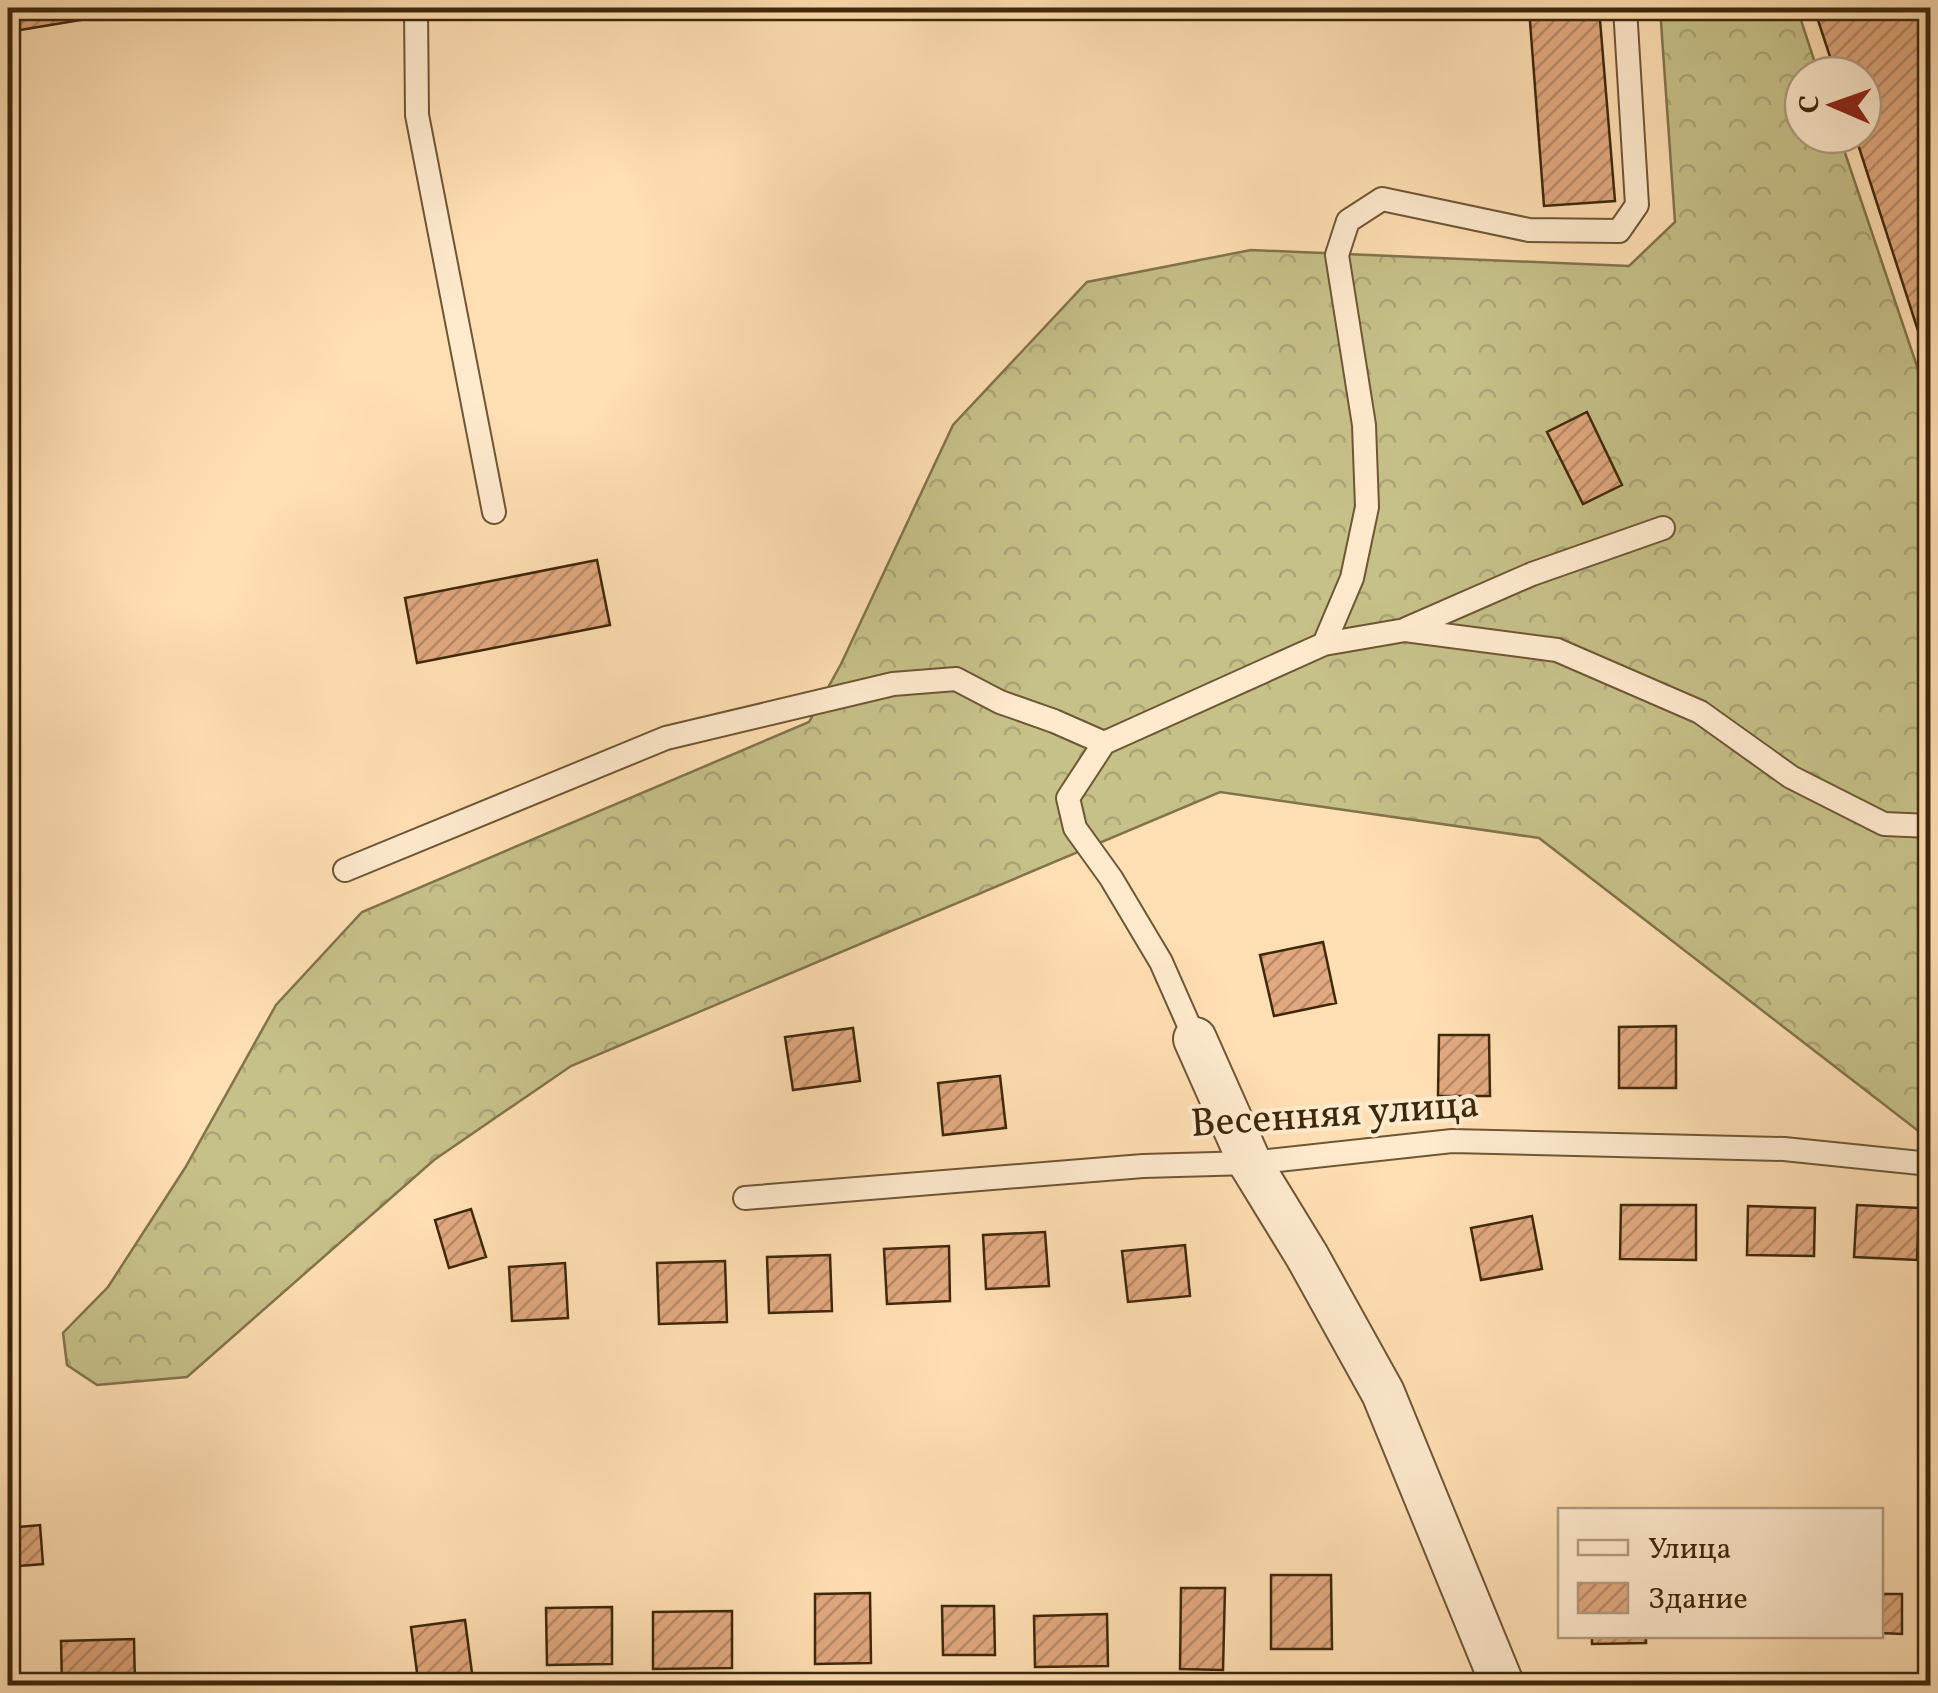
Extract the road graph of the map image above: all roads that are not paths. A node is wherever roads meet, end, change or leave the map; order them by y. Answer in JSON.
{"nodes":[{"id":1,"x":416,"y":8,"type":"edge"},
{"id":2,"x":1625,"y":8,"type":"edge"},
{"id":3,"x":494,"y":512,"type":"dead end"},
{"id":4,"x":1663,"y":528,"type":"dead end"},
{"id":5,"x":1405,"y":630,"type":"junction"},
{"id":6,"x":1324,"y":644,"type":"junction"},
{"id":7,"x":1104,"y":743,"type":"junction"},
{"id":8,"x":1930,"y":826,"type":"edge"},
{"id":9,"x":345,"y":870,"type":"dead end"},
{"id":10,"x":1195,"y":1039,"type":"joint"},
{"id":11,"x":1250,"y":1163,"type":"junction"},
{"id":12,"x":1930,"y":1164,"type":"edge"},
{"id":13,"x":745,"y":1198,"type":"dead end"},
{"id":14,"x":1503,"y":1686,"type":"edge"}],
"edges":[{"from":1,"to":3,"type":"lane"},
{"from":2,"to":6,"type":"lane"},
{"from":4,"to":5,"type":"lane"},
{"from":5,"to":6,"type":"lane"},
{"from":5,"to":8,"type":"lane"},
{"from":6,"to":7,"type":"lane"},
{"from":7,"to":9,"type":"lane"},
{"from":7,"to":10,"type":"lane"},
{"from":10,"to":11,"type":"street"},
{"from":11,"to":12,"type":"lane","name":"Весенняя улица"},
{"from":11,"to":13,"type":"lane","name":"Весенняя улица"},
{"from":11,"to":14,"type":"street"}]}
